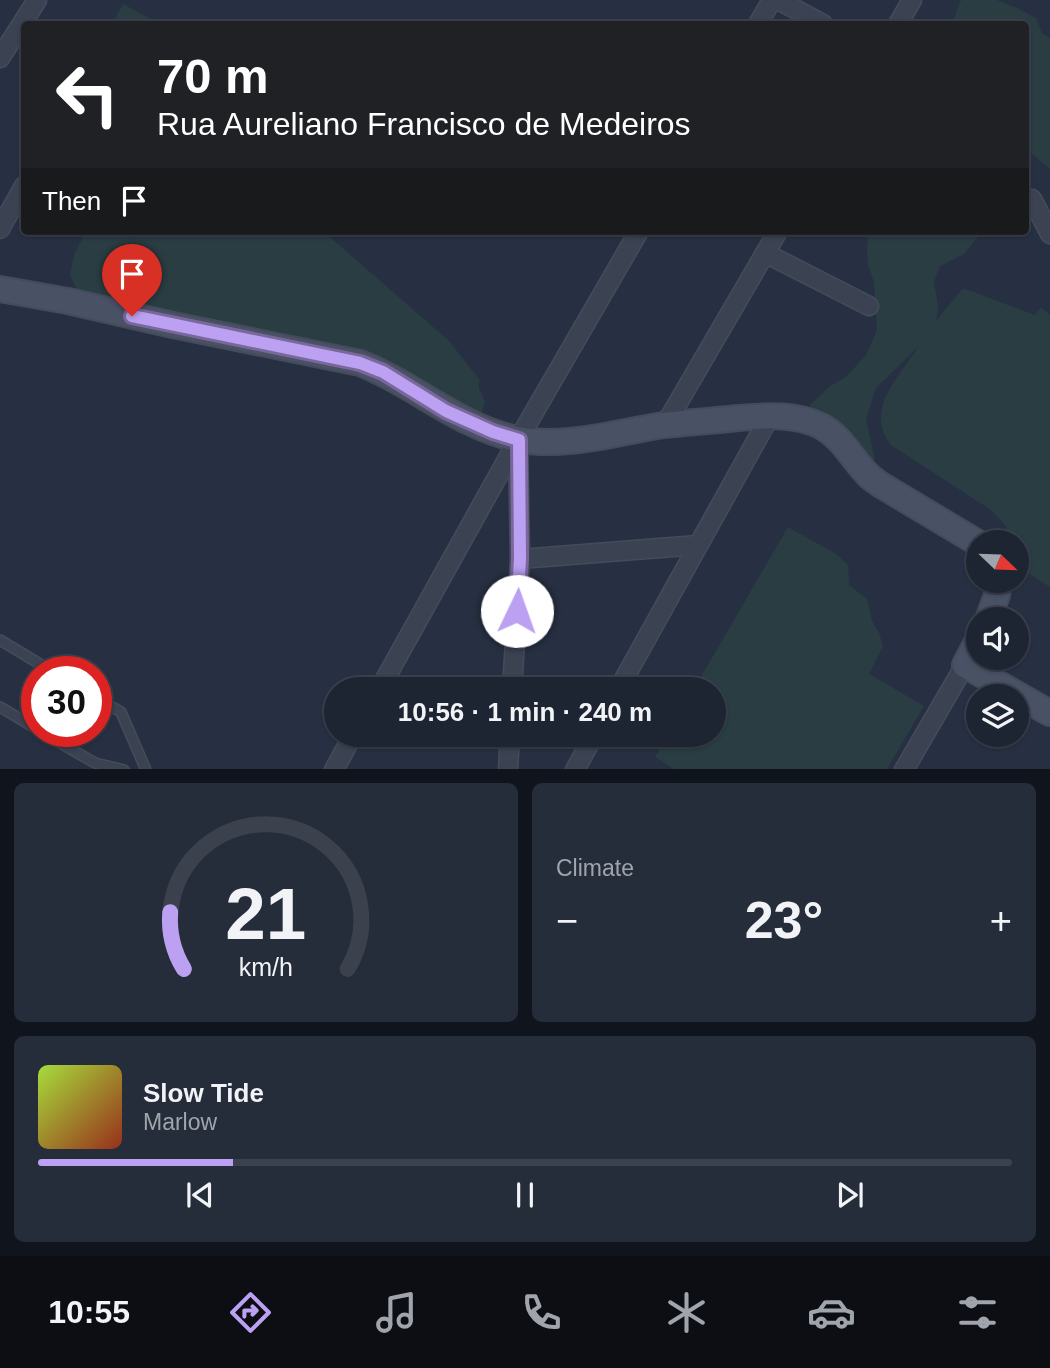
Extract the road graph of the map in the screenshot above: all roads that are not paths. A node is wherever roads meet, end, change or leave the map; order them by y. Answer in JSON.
{"nodes":[{"id":1,"x":37,"y":0,"type":"edge"},
{"id":2,"x":772,"y":0,"type":"edge"},
{"id":3,"x":778,"y":0,"type":"edge"},
{"id":4,"x":912,"y":0,"type":"edge"},
{"id":5,"x":24,"y":21,"type":"edge"},
{"id":6,"x":760,"y":21,"type":"edge"},
{"id":7,"x":817,"y":21,"type":"edge"},
{"id":8,"x":900,"y":21,"type":"edge"},
{"id":9,"x":21,"y":25,"type":"edge"},
{"id":10,"x":0,"y":58,"type":"edge"},
{"id":11,"x":21,"y":191,"type":"edge"},
{"id":12,"x":1032,"y":200,"type":"dead end"},
{"id":13,"x":0,"y":229,"type":"edge"},
{"id":14,"x":1050,"y":233,"type":"edge"},
{"id":15,"x":637,"y":235,"type":"edge"},
{"id":16,"x":776,"y":235,"type":"edge"},
{"id":17,"x":765,"y":253,"type":"junction"},
{"id":18,"x":0,"y":289,"type":"edge"},
{"id":19,"x":869,"y":306,"type":"dead end"},
{"id":20,"x":770,"y":415,"type":"junction"},
{"id":21,"x":665,"y":425,"type":"junction"},
{"id":22,"x":519,"y":440,"type":"junction"},
{"id":23,"x":966,"y":536,"type":"edge"},
{"id":24,"x":698,"y":545,"type":"junction"},
{"id":25,"x":520,"y":559,"type":"junction"},
{"id":26,"x":0,"y":640,"type":"edge"},
{"id":27,"x":26,"y":656,"type":"edge"},
{"id":28,"x":965,"y":664,"type":"joint"},
{"id":29,"x":386,"y":677,"type":"edge"},
{"id":30,"x":513,"y":677,"type":"edge"},
{"id":31,"x":625,"y":677,"type":"edge"},
{"id":32,"x":0,"y":707,"type":"edge"},
{"id":33,"x":112,"y":707,"type":"edge"},
{"id":34,"x":1050,"y":713,"type":"edge"},
{"id":35,"x":21,"y":719,"type":"edge"},
{"id":36,"x":67,"y":747,"type":"edge"},
{"id":37,"x":347,"y":747,"type":"edge"},
{"id":38,"x":509,"y":747,"type":"edge"},
{"id":39,"x":587,"y":747,"type":"edge"},
{"id":40,"x":124,"y":769,"type":"edge"},
{"id":41,"x":146,"y":769,"type":"edge"},
{"id":42,"x":334,"y":769,"type":"edge"},
{"id":43,"x":508,"y":769,"type":"edge"},
{"id":44,"x":575,"y":769,"type":"edge"},
{"id":45,"x":904,"y":769,"type":"edge"}],
"edges":[{"from":1,"to":5,"type":"street"},
{"from":2,"to":6,"type":"street"},
{"from":3,"to":7,"type":"street"},
{"from":4,"to":8,"type":"street"},
{"from":9,"to":10,"type":"street"},
{"from":11,"to":13,"type":"street"},
{"from":12,"to":14,"type":"street"},
{"from":15,"to":22,"type":"street"},
{"from":16,"to":17,"type":"street"},
{"from":17,"to":19,"type":"street"},
{"from":17,"to":21,"type":"street"},
{"from":18,"to":22,"type":"street"},
{"from":20,"to":21,"type":"street"},
{"from":20,"to":23,"type":"street"},
{"from":20,"to":24,"type":"street"},
{"from":21,"to":22,"type":"street"},
{"from":22,"to":25,"type":"street"},
{"from":22,"to":29,"type":"street"},
{"from":24,"to":25,"type":"street"},
{"from":24,"to":31,"type":"street"},
{"from":25,"to":30,"type":"street"},
{"from":26,"to":27,"type":"lane"},
{"from":28,"to":34,"type":"street"},
{"from":28,"to":45,"type":"street"},
{"from":32,"to":35,"type":"lane"},
{"from":33,"to":41,"type":"lane"},
{"from":36,"to":40,"type":"lane"},
{"from":37,"to":42,"type":"street"},
{"from":38,"to":43,"type":"street"},
{"from":39,"to":44,"type":"street"}]}
